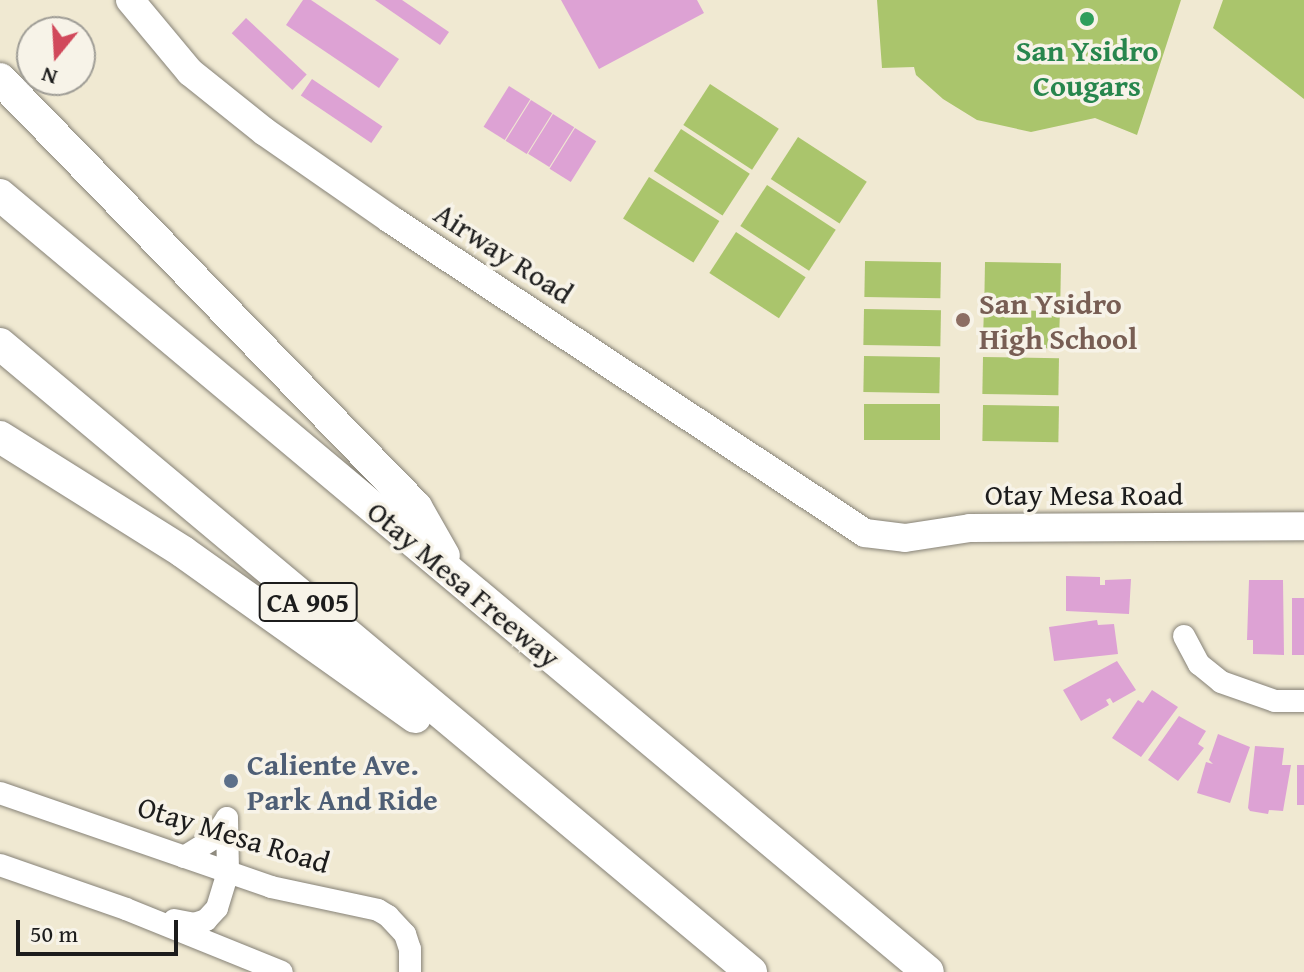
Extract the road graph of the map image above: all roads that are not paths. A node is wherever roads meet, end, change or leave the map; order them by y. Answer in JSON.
{"nodes":[{"id":1,"x":130,"y":0,"type":"edge"},
{"id":2,"x":0,"y":79,"type":"edge"},
{"id":3,"x":0,"y":195,"type":"edge"},
{"id":4,"x":0,"y":344,"type":"edge"},
{"id":5,"x":0,"y":437,"type":"edge"},
{"id":6,"x":1304,"y":526,"type":"edge"},
{"id":7,"x":865,"y":533,"type":"joint"},
{"id":8,"x":456,"y":576,"type":"junction"},
{"id":9,"x":1184,"y":636,"type":"dead end"},
{"id":10,"x":1304,"y":701,"type":"edge"},
{"id":11,"x":0,"y":793,"type":"edge"},
{"id":12,"x":184,"y":857,"type":"junction"},
{"id":13,"x":616,"y":860,"type":"junction"},
{"id":14,"x":0,"y":865,"type":"edge"},
{"id":15,"x":228,"y":872,"type":"junction"},
{"id":16,"x":126,"y":909,"type":"junction"},
{"id":17,"x":282,"y":972,"type":"edge"},
{"id":18,"x":410,"y":972,"type":"edge"},
{"id":19,"x":751,"y":972,"type":"edge"},
{"id":20,"x":928,"y":972,"type":"edge"}],
"edges":[{"from":1,"to":7,"type":"main road","name":"Airway Road"},
{"from":2,"to":8,"type":"highway"},
{"from":3,"to":8,"type":"highway","name":"Otay Mesa Freeway"},
{"from":4,"to":13,"type":"highway","number":"CA 905"},
{"from":5,"to":13,"type":"highway"},
{"from":6,"to":7,"type":"main road","name":"Otay Mesa Road"},
{"from":8,"to":20,"type":"highway","name":"Otay Mesa Freeway"},
{"from":9,"to":10,"type":"street"},
{"from":11,"to":12,"type":"street","name":"Otay Mesa Road"},
{"from":12,"to":15,"type":"street","name":"Otay Mesa Road"},
{"from":12,"to":15,"type":"street"},
{"from":13,"to":19,"type":"highway","number":"CA 905"},
{"from":14,"to":16,"type":"street"},
{"from":15,"to":16,"type":"street"},
{"from":15,"to":18,"type":"street","name":"Otay Mesa Road"},
{"from":16,"to":17,"type":"street"}]}
